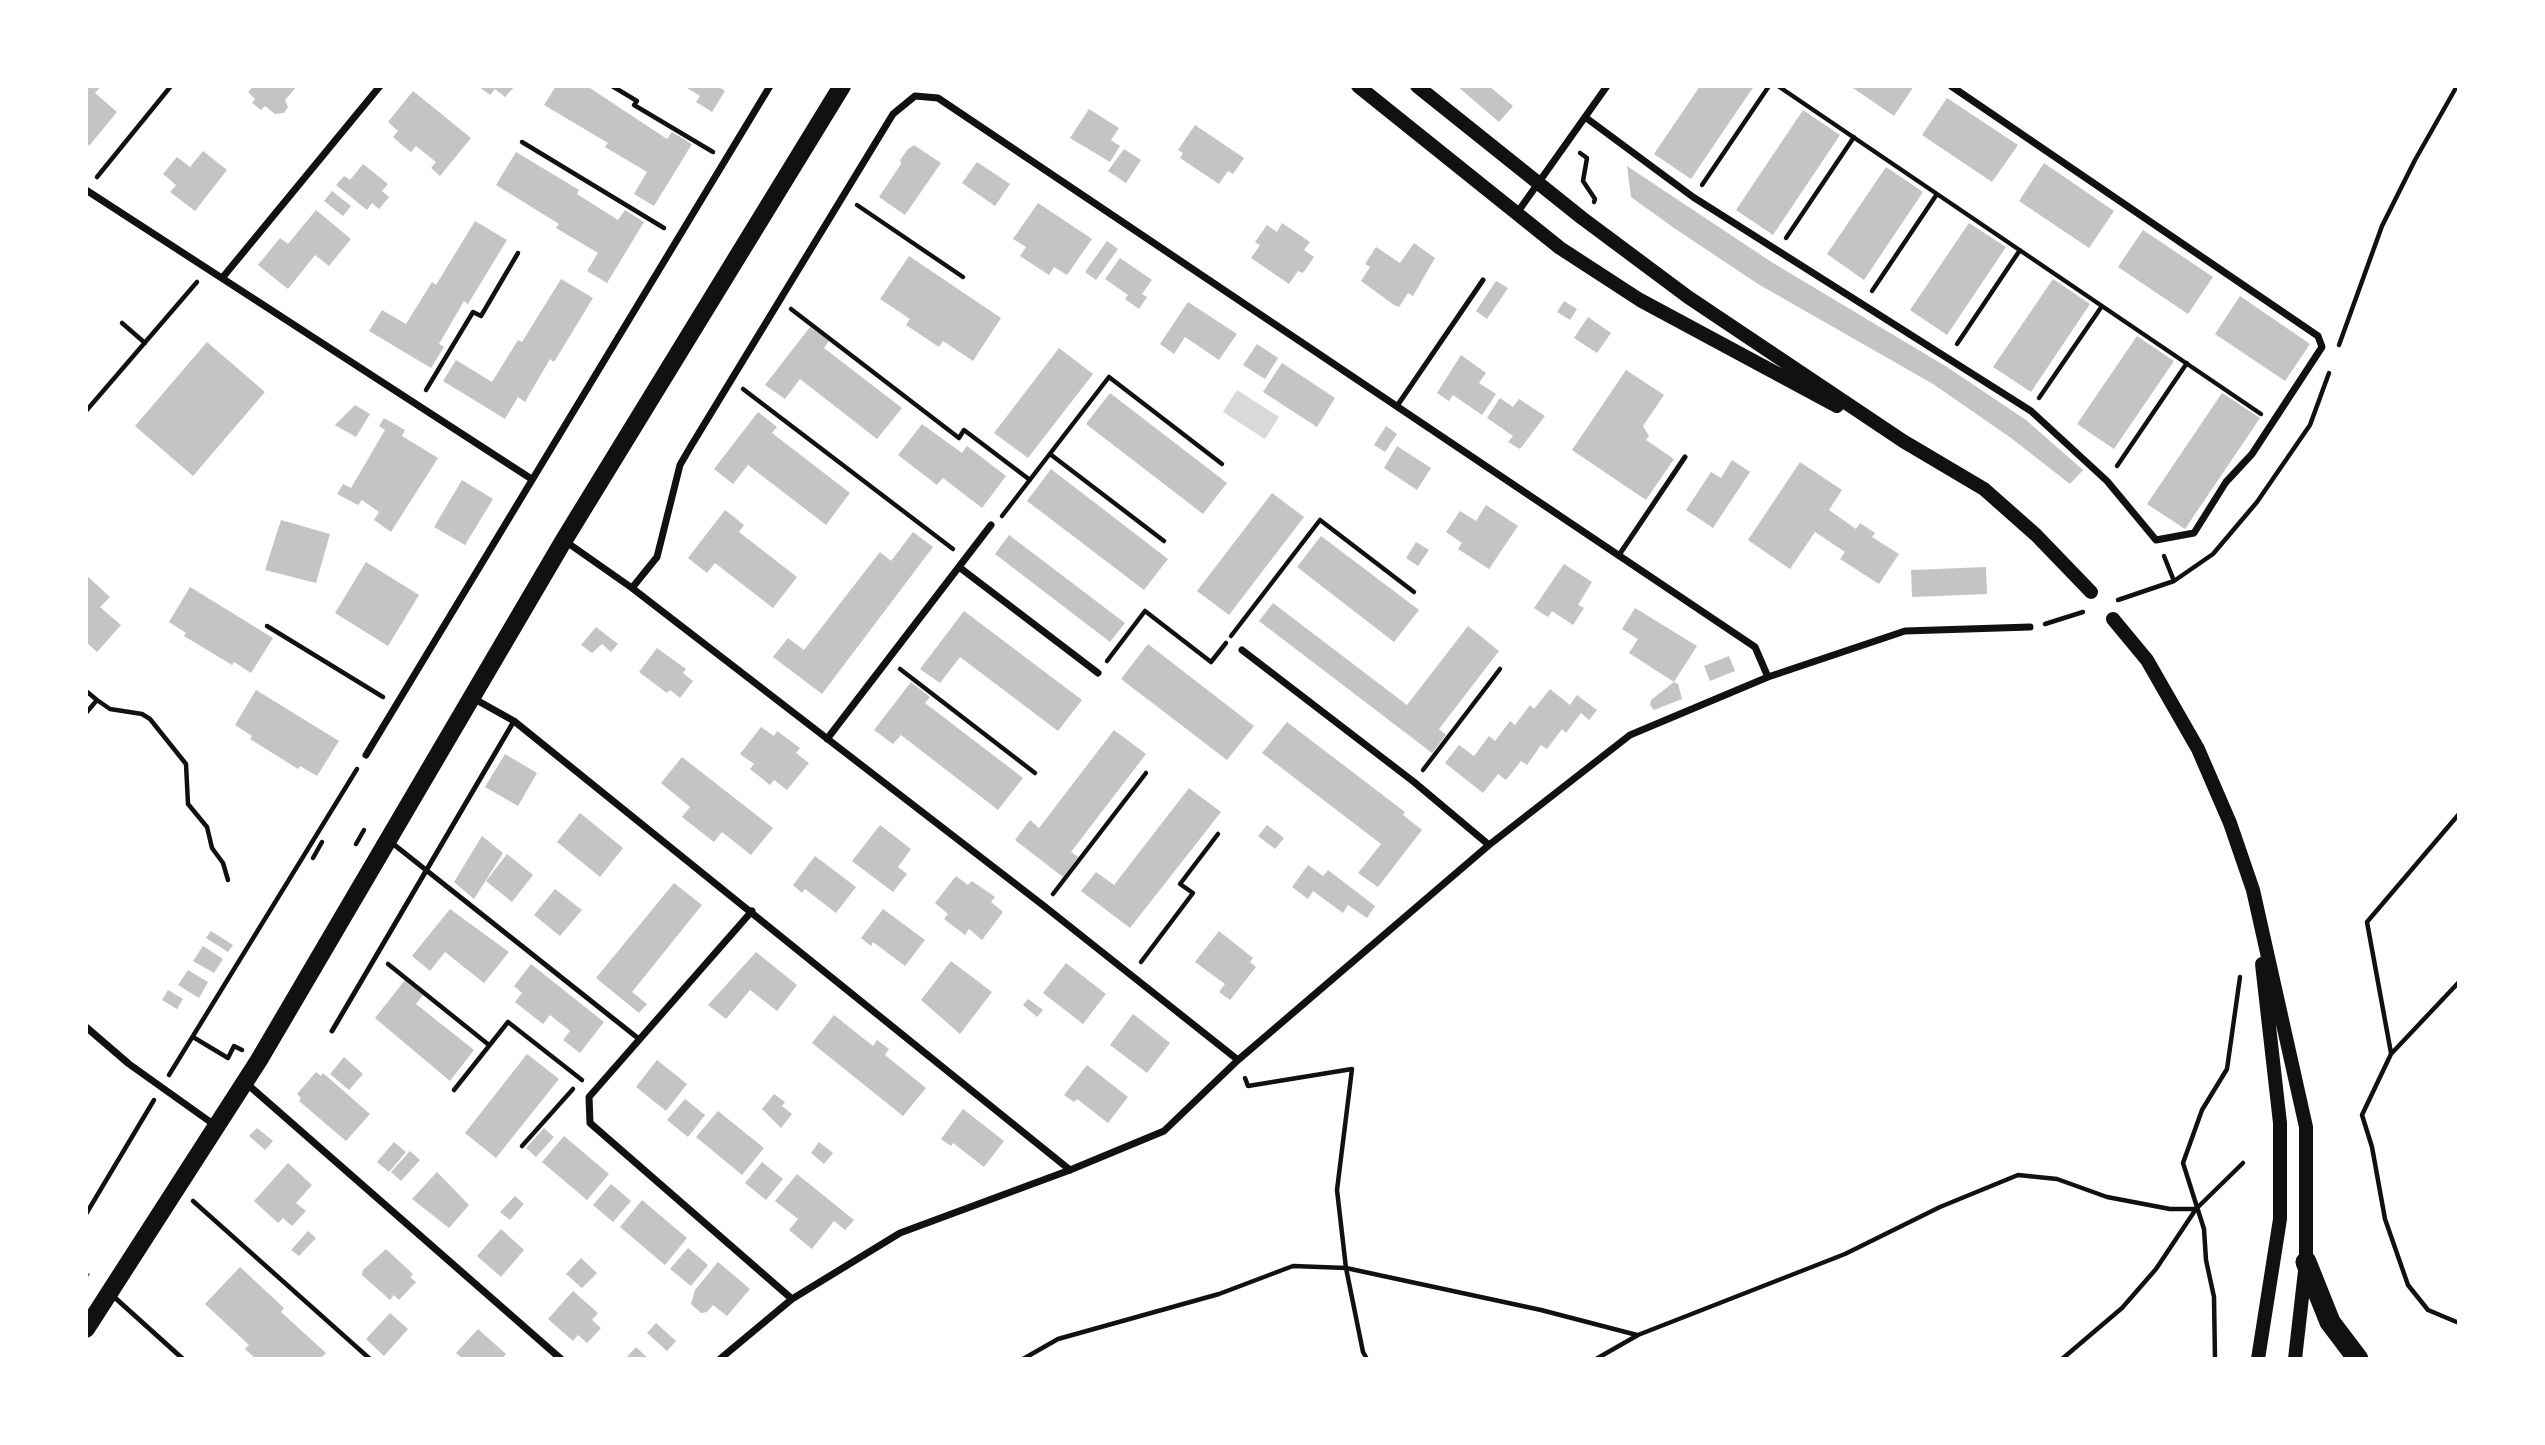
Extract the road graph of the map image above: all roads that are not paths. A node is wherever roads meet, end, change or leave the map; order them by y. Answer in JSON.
{"nodes":[{"id":1,"x":380,"y":86,"type":"edge"},
{"id":2,"x":769,"y":86,"type":"edge"},
{"id":3,"x":842,"y":86,"type":"edge"},
{"id":4,"x":1358,"y":86,"type":"edge"},
{"id":5,"x":1417,"y":86,"type":"edge"},
{"id":6,"x":1607,"y":86,"type":"edge"},
{"id":7,"x":1951,"y":86,"type":"edge"},
{"id":8,"x":1586,"y":117,"type":"junction"},
{"id":9,"x":1538,"y":183,"type":"junction"},
{"id":10,"x":86,"y":190,"type":"edge"},
{"id":11,"x":1516,"y":214,"type":"junction"},
{"id":12,"x":223,"y":277,"type":"junction"},
{"id":13,"x":1483,"y":280,"type":"dead end"},
{"id":14,"x":1397,"y":406,"type":"junction"},
{"id":15,"x":1903,"y":441,"type":"junction"},
{"id":16,"x":1685,"y":457,"type":"dead end"},
{"id":17,"x":530,"y":478,"type":"junction"},
{"id":18,"x":992,"y":525,"type":"road end"},
{"id":19,"x":564,"y":540,"type":"junction"},
{"id":20,"x":1619,"y":555,"type":"junction"},
{"id":21,"x":959,"y":567,"type":"junction"},
{"id":22,"x":632,"y":587,"type":"junction"},
{"id":23,"x":2091,"y":592,"type":"dead end"},
{"id":24,"x":2113,"y":619,"type":"dead end"},
{"id":25,"x":2031,"y":627,"type":"dead end"},
{"id":26,"x":1242,"y":650,"type":"road end"},
{"id":27,"x":1098,"y":673,"type":"road end"},
{"id":28,"x":1768,"y":677,"type":"junction"},
{"id":29,"x":471,"y":697,"type":"junction"},
{"id":30,"x":514,"y":721,"type":"junction"},
{"id":31,"x":827,"y":739,"type":"junction"},
{"id":32,"x":366,"y":755,"type":"road end"},
{"id":33,"x":390,"y":841,"type":"junction"},
{"id":34,"x":1489,"y":845,"type":"junction"},
{"id":35,"x":427,"y":870,"type":"junction"},
{"id":36,"x":2253,"y":890,"type":"junction"},
{"id":37,"x":752,"y":911,"type":"junction"},
{"id":38,"x":86,"y":1027,"type":"edge"},
{"id":39,"x":332,"y":1031,"type":"dead end"},
{"id":40,"x":639,"y":1039,"type":"junction"},
{"id":41,"x":1238,"y":1060,"type":"junction"},
{"id":42,"x":245,"y":1082,"type":"junction"},
{"id":43,"x":217,"y":1127,"type":"junction"},
{"id":44,"x":1070,"y":1170,"type":"junction"},
{"id":45,"x":2306,"y":1262,"type":"junction"},
{"id":46,"x":109,"y":1292,"type":"junction"},
{"id":47,"x":792,"y":1299,"type":"junction"},
{"id":48,"x":86,"y":1329,"type":"edge"},
{"id":49,"x":183,"y":1359,"type":"edge"},
{"id":50,"x":561,"y":1359,"type":"edge"},
{"id":51,"x":720,"y":1359,"type":"edge"},
{"id":52,"x":2258,"y":1359,"type":"edge"},
{"id":53,"x":2295,"y":1359,"type":"edge"},
{"id":54,"x":2358,"y":1359,"type":"edge"}],
"edges":[{"from":1,"to":12,"type":"street"},
{"from":2,"to":17,"type":"street"},
{"from":3,"to":19,"type":"main road"},
{"from":4,"to":11,"type":"main road"},
{"from":5,"to":9,"type":"main road"},
{"from":6,"to":8,"type":"street"},
{"from":7,"to":8,"type":"street"},
{"from":8,"to":9,"type":"street"},
{"from":9,"to":11,"type":"street"},
{"from":9,"to":15,"type":"main road"},
{"from":10,"to":12,"type":"street"},
{"from":11,"to":15,"type":"main road"},
{"from":12,"to":17,"type":"street"},
{"from":13,"to":14,"type":"lane"},
{"from":14,"to":20,"type":"street"},
{"from":14,"to":22,"type":"street"},
{"from":15,"to":23,"type":"main road"},
{"from":16,"to":20,"type":"lane"},
{"from":17,"to":32,"type":"street"},
{"from":18,"to":21,"type":"street"},
{"from":19,"to":22,"type":"street"},
{"from":19,"to":29,"type":"main road"},
{"from":20,"to":28,"type":"street"},
{"from":21,"to":27,"type":"street"},
{"from":21,"to":31,"type":"street"},
{"from":22,"to":31,"type":"street"},
{"from":24,"to":36,"type":"main road"},
{"from":25,"to":28,"type":"street"},
{"from":26,"to":34,"type":"street"},
{"from":28,"to":34,"type":"street"},
{"from":29,"to":30,"type":"street"},
{"from":29,"to":33,"type":"main road"},
{"from":30,"to":35,"type":"lane"},
{"from":30,"to":37,"type":"street"},
{"from":31,"to":41,"type":"street"},
{"from":33,"to":35,"type":"lane"},
{"from":33,"to":42,"type":"main road"},
{"from":34,"to":41,"type":"street"},
{"from":35,"to":39,"type":"lane"},
{"from":35,"to":40,"type":"lane"},
{"from":36,"to":45,"type":"main road"},
{"from":36,"to":52,"type":"main road"},
{"from":37,"to":40,"type":"street"},
{"from":37,"to":44,"type":"street"},
{"from":38,"to":43,"type":"street"},
{"from":40,"to":47,"type":"street"},
{"from":41,"to":44,"type":"street"},
{"from":42,"to":43,"type":"main road"},
{"from":42,"to":50,"type":"street"},
{"from":43,"to":46,"type":"main road"},
{"from":44,"to":47,"type":"street"},
{"from":45,"to":53,"type":"main road"},
{"from":45,"to":54,"type":"highway"},
{"from":46,"to":48,"type":"main road"},
{"from":46,"to":49,"type":"lane"},
{"from":47,"to":51,"type":"street"}]}
